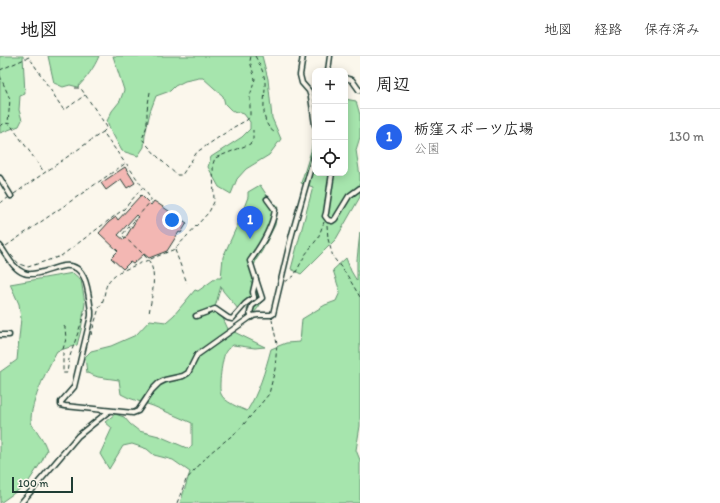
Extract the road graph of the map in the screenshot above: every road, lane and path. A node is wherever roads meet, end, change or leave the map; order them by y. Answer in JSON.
{"nodes":[{"id":1,"x":252,"y":56,"type":"edge"},
{"id":2,"x":255,"y":56,"type":"edge"},
{"id":3,"x":303,"y":56,"type":"edge"},
{"id":4,"x":330,"y":56,"type":"edge"},
{"id":5,"x":328,"y":68,"type":"edge"},
{"id":6,"x":0,"y":70,"type":"edge"},
{"id":7,"x":0,"y":76,"type":"edge"},
{"id":8,"x":348,"y":79,"type":"edge"},
{"id":9,"x":75,"y":88,"type":"dead end"},
{"id":10,"x":360,"y":90,"type":"edge"},
{"id":11,"x":150,"y":92,"type":"dead end"},
{"id":12,"x":85,"y":95,"type":"junction"},
{"id":13,"x":312,"y":104,"type":"edge"},
{"id":14,"x":8,"y":124,"type":"junction"},
{"id":15,"x":0,"y":126,"type":"edge"},
{"id":16,"x":253,"y":130,"type":"dead end"},
{"id":17,"x":103,"y":132,"type":"junction"},
{"id":18,"x":274,"y":132,"type":"dead end"},
{"id":19,"x":126,"y":163,"type":"junction"},
{"id":20,"x":312,"y":164,"type":"edge"},
{"id":21,"x":44,"y":173,"type":"junction"},
{"id":22,"x":332,"y":176,"type":"edge"},
{"id":23,"x":0,"y":178,"type":"edge"},
{"id":24,"x":142,"y":187,"type":"junction"},
{"id":25,"x":360,"y":188,"type":"edge"},
{"id":26,"x":11,"y":196,"type":"junction"},
{"id":27,"x":267,"y":200,"type":"dead end"},
{"id":28,"x":0,"y":203,"type":"edge"},
{"id":29,"x":328,"y":220,"type":"junction"},
{"id":30,"x":1,"y":247,"type":"edge"},
{"id":31,"x":175,"y":249,"type":"junction"},
{"id":32,"x":9,"y":253,"type":"dead end"},
{"id":33,"x":148,"y":260,"type":"junction"},
{"id":34,"x":256,"y":279,"type":"junction"},
{"id":35,"x":187,"y":283,"type":"dead end"},
{"id":36,"x":280,"y":287,"type":"junction"},
{"id":37,"x":254,"y":297,"type":"junction"},
{"id":38,"x":360,"y":297,"type":"edge"},
{"id":39,"x":256,"y":302,"type":"junction"},
{"id":40,"x":87,"y":308,"type":"dead end"},
{"id":41,"x":149,"y":314,"type":"dead end"},
{"id":42,"x":271,"y":315,"type":"junction"},
{"id":43,"x":196,"y":316,"type":"dead end"},
{"id":44,"x":252,"y":317,"type":"junction"},
{"id":45,"x":63,"y":326,"type":"dead end"},
{"id":46,"x":9,"y":335,"type":"dead end"},
{"id":47,"x":0,"y":336,"type":"edge"},
{"id":48,"x":91,"y":336,"type":"dead end"},
{"id":49,"x":109,"y":411,"type":"junction"},
{"id":50,"x":21,"y":503,"type":"edge"},
{"id":51,"x":177,"y":503,"type":"edge"}],
"edges":[{"from":1,"to":11,"type":"path"},
{"from":2,"to":18,"type":"path"},
{"from":3,"to":13,"type":"street"},
{"from":4,"to":5,"type":"street"},
{"from":6,"to":12,"type":"path"},
{"from":7,"to":14,"type":"path"},
{"from":8,"to":10,"type":"street"},
{"from":9,"to":12,"type":"path"},
{"from":12,"to":17,"type":"path"},
{"from":14,"to":15,"type":"path"},
{"from":14,"to":21,"type":"path"},
{"from":16,"to":31,"type":"path"},
{"from":17,"to":19,"type":"path"},
{"from":17,"to":21,"type":"path"},
{"from":19,"to":24,"type":"path"},
{"from":19,"to":30,"type":"path"},
{"from":20,"to":36,"type":"street"},
{"from":21,"to":26,"type":"path"},
{"from":22,"to":29,"type":"street"},
{"from":23,"to":26,"type":"street"},
{"from":24,"to":32,"type":"path"},
{"from":24,"to":33,"type":"path"},
{"from":25,"to":29,"type":"street"},
{"from":26,"to":28,"type":"path"},
{"from":27,"to":34,"type":"street"},
{"from":29,"to":36,"type":"path"},
{"from":29,"to":38,"type":"path"},
{"from":30,"to":49,"type":"street"},
{"from":31,"to":33,"type":"path"},
{"from":31,"to":35,"type":"path"},
{"from":33,"to":41,"type":"path"},
{"from":33,"to":48,"type":"path"},
{"from":34,"to":37,"type":"street"},
{"from":34,"to":39,"type":"street"},
{"from":36,"to":42,"type":"street"},
{"from":37,"to":39,"type":"street"},
{"from":37,"to":43,"type":"street"},
{"from":39,"to":44,"type":"street"},
{"from":40,"to":45,"type":"path"},
{"from":42,"to":44,"type":"street"},
{"from":42,"to":51,"type":"path"},
{"from":44,"to":49,"type":"street"},
{"from":46,"to":47,"type":"street"},
{"from":49,"to":50,"type":"street"}]}
